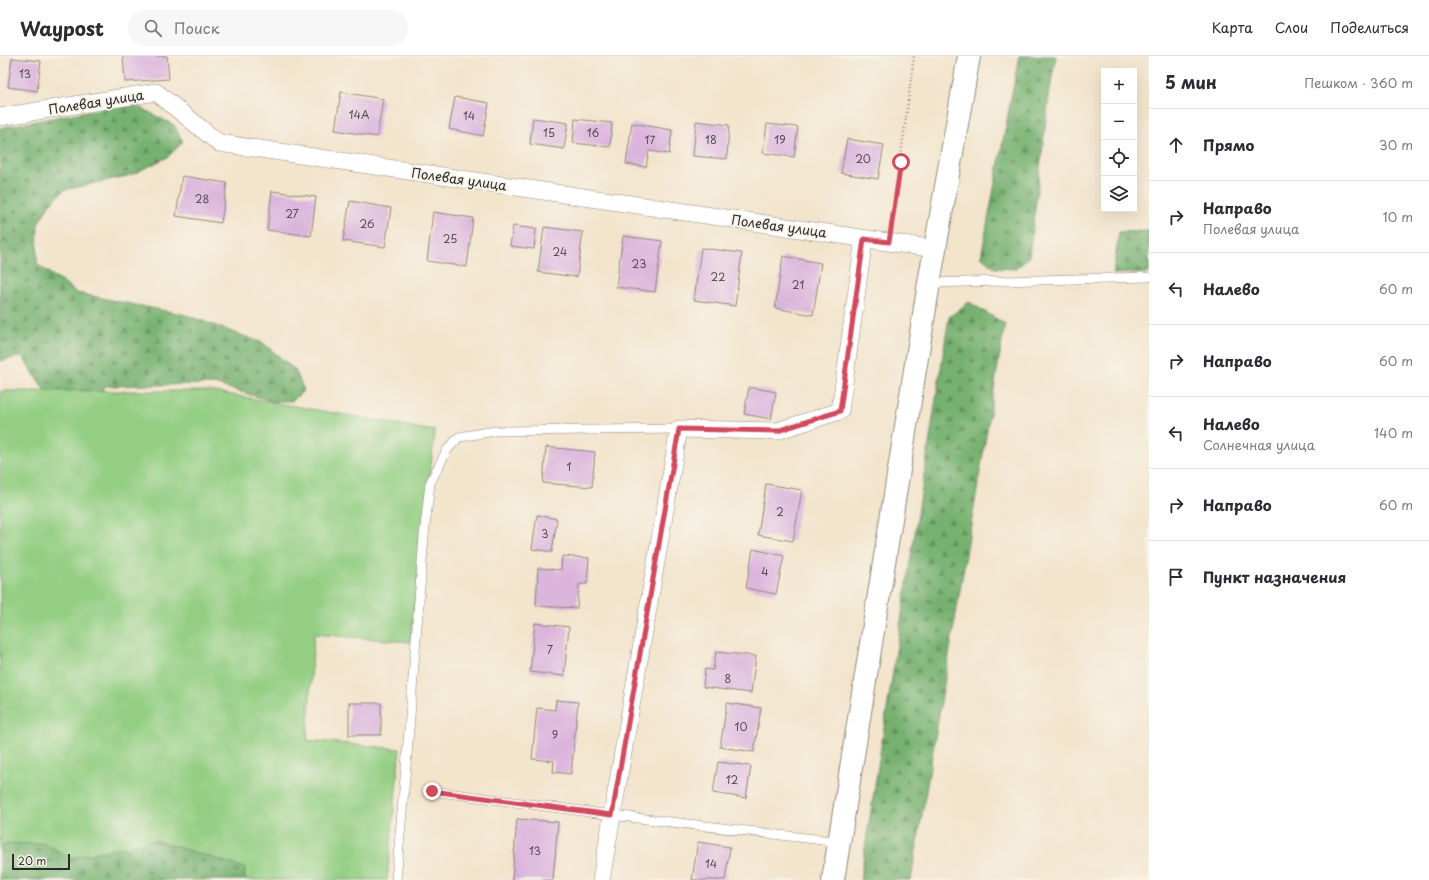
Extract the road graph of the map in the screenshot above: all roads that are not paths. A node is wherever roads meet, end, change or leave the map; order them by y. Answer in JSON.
{"nodes":[{"id":1,"x":969,"y":56,"type":"edge"},
{"id":2,"x":0,"y":118,"type":"edge"},
{"id":3,"x":864,"y":239,"type":"junction"},
{"id":4,"x":935,"y":249,"type":"junction"},
{"id":5,"x":1149,"y":277,"type":"edge"},
{"id":6,"x":929,"y":283,"type":"junction"},
{"id":7,"x":679,"y":429,"type":"junction"},
{"id":8,"x":432,"y":791,"type":"dead end"},
{"id":9,"x":612,"y":815,"type":"junction"},
{"id":10,"x":840,"y":842,"type":"junction"},
{"id":11,"x":396,"y":880,"type":"edge"},
{"id":12,"x":601,"y":880,"type":"edge"},
{"id":13,"x":833,"y":880,"type":"edge"}],
"edges":[{"from":1,"to":4,"type":"main road"},
{"from":2,"to":3,"type":"street","name":"Полевая улица"},
{"from":3,"to":4,"type":"street","name":"Полевая улица"},
{"from":3,"to":7,"type":"street"},
{"from":4,"to":6,"type":"main road"},
{"from":5,"to":6,"type":"lane"},
{"from":6,"to":10,"type":"main road"},
{"from":7,"to":9,"type":"street"},
{"from":7,"to":11,"type":"lane"},
{"from":8,"to":9,"type":"lane"},
{"from":9,"to":10,"type":"lane"},
{"from":9,"to":12,"type":"street"},
{"from":10,"to":13,"type":"main road"}]}
